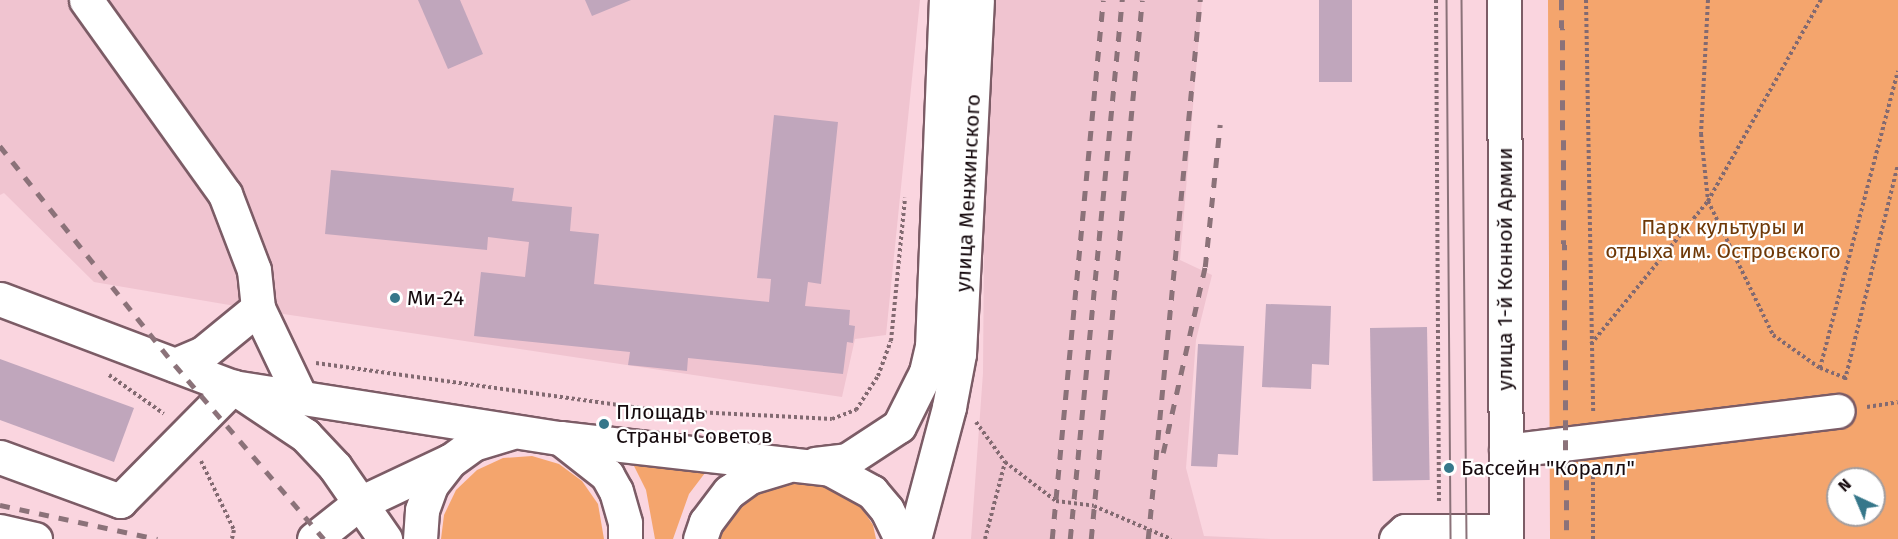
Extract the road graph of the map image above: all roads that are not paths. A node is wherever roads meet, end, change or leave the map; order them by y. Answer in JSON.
{"nodes":[{"id":1,"x":86,"y":0,"type":"edge"},
{"id":2,"x":946,"y":0,"type":"edge"},
{"id":3,"x":977,"y":0,"type":"edge"},
{"id":4,"x":1504,"y":0,"type":"edge"},
{"id":5,"x":0,"y":299,"type":"edge"},
{"id":6,"x":258,"y":308,"type":"junction"},
{"id":7,"x":175,"y":365,"type":"junction"},
{"id":8,"x":939,"y":379,"type":"junction"},
{"id":9,"x":233,"y":387,"type":"junction"},
{"id":10,"x":301,"y":398,"type":"junction"},
{"id":11,"x":1838,"y":411,"type":"road end"},
{"id":12,"x":514,"y":432,"type":"junction"},
{"id":13,"x":560,"y":438,"type":"junction"},
{"id":14,"x":1506,"y":451,"type":"junction"},
{"id":15,"x":0,"y":457,"type":"edge"},
{"id":16,"x":450,"y":461,"type":"junction"},
{"id":17,"x":805,"y":464,"type":"junction"},
{"id":18,"x":358,"y":504,"type":"junction"},
{"id":19,"x":0,"y":531,"type":"edge"},
{"id":20,"x":1506,"y":535,"type":"edge"},
{"id":21,"x":35,"y":539,"type":"edge"},
{"id":22,"x":314,"y":539,"type":"edge"},
{"id":23,"x":385,"y":539,"type":"edge"},
{"id":24,"x":420,"y":539,"type":"edge"},
{"id":25,"x":625,"y":539,"type":"edge"},
{"id":26,"x":700,"y":539,"type":"edge"},
{"id":27,"x":901,"y":539,"type":"edge"},
{"id":28,"x":914,"y":539,"type":"edge"},
{"id":29,"x":1396,"y":539,"type":"edge"}],
"edges":[{"from":1,"to":6,"type":"main road"},
{"from":2,"to":8,"type":"main road","name":"улица Менжинского"},
{"from":3,"to":8,"type":"main road","name":"улица Менжинского"},
{"from":4,"to":14,"type":"main road","name":"улица 1-й Конной Армии"},
{"from":5,"to":7,"type":"main road"},
{"from":6,"to":7,"type":"main road"},
{"from":6,"to":10,"type":"main road"},
{"from":7,"to":9,"type":"main road"},
{"from":8,"to":17,"type":"main road"},
{"from":8,"to":28,"type":"main road"},
{"from":9,"to":10,"type":"main road"},
{"from":9,"to":15,"type":"main road"},
{"from":9,"to":18,"type":"main road"},
{"from":10,"to":12,"type":"main road"},
{"from":11,"to":14,"type":"main road"},
{"from":12,"to":13,"type":"main road"},
{"from":12,"to":16,"type":"main road"},
{"from":13,"to":17,"type":"main road"},
{"from":13,"to":25,"type":"main road"},
{"from":14,"to":20,"type":"main road","name":"улица 1-й Конной Армии"},
{"from":16,"to":18,"type":"main road"},
{"from":16,"to":24,"type":"main road"},
{"from":17,"to":26,"type":"main road"},
{"from":17,"to":27,"type":"main road"},
{"from":18,"to":22,"type":"main road"},
{"from":18,"to":23,"type":"main road"},
{"from":19,"to":21,"type":"main road"},
{"from":20,"to":29,"type":"main road"}]}
